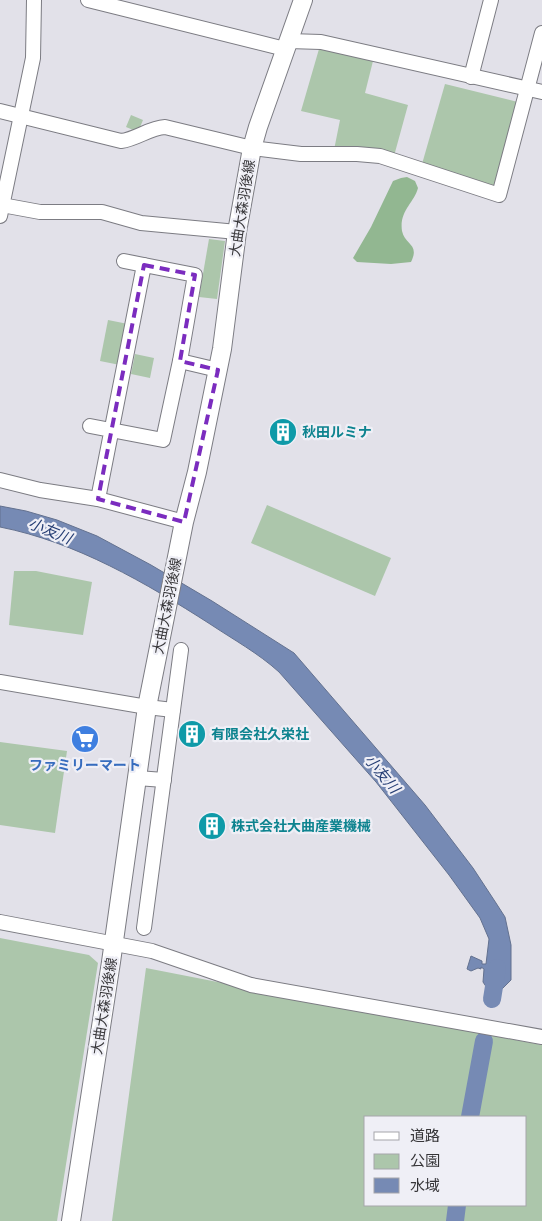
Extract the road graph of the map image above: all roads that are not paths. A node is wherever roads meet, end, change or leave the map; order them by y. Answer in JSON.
{"nodes":[{"id":1,"x":34,"y":0,"type":"edge"},
{"id":2,"x":88,"y":0,"type":"edge"},
{"id":3,"x":303,"y":0,"type":"edge"},
{"id":4,"x":491,"y":0,"type":"edge"},
{"id":5,"x":542,"y":33,"type":"edge"},
{"id":6,"x":287,"y":45,"type":"junction"},
{"id":7,"x":471,"y":77,"type":"junction"},
{"id":8,"x":527,"y":88,"type":"junction"},
{"id":9,"x":542,"y":92,"type":"edge"},
{"id":10,"x":0,"y":111,"type":"edge"},
{"id":11,"x":20,"y":116,"type":"junction"},
{"id":12,"x":252,"y":148,"type":"junction"},
{"id":13,"x":1,"y":210,"type":"edge"},
{"id":14,"x":237,"y":232,"type":"junction"},
{"id":15,"x":124,"y":261,"type":"dead end"},
{"id":16,"x":144,"y":265,"type":"junction"},
{"id":17,"x":180,"y":361,"type":"junction"},
{"id":18,"x":218,"y":370,"type":"junction"},
{"id":19,"x":90,"y":426,"type":"dead end"},
{"id":20,"x":112,"y":430,"type":"junction"},
{"id":21,"x":0,"y":480,"type":"edge"},
{"id":22,"x":98,"y":499,"type":"junction"},
{"id":23,"x":184,"y":522,"type":"junction"},
{"id":24,"x":181,"y":650,"type":"dead end"},
{"id":25,"x":0,"y":682,"type":"edge"},
{"id":26,"x":147,"y":707,"type":"junction"},
{"id":27,"x":173,"y":710,"type":"junction"},
{"id":28,"x":137,"y":778,"type":"junction"},
{"id":29,"x":164,"y":780,"type":"junction"},
{"id":30,"x":0,"y":922,"type":"edge"},
{"id":31,"x":144,"y":928,"type":"dead end"},
{"id":32,"x":113,"y":943,"type":"junction"},
{"id":33,"x":542,"y":1037,"type":"edge"},
{"id":34,"x":71,"y":1221,"type":"edge"}],
"edges":[{"from":1,"to":11,"type":"street"},
{"from":2,"to":6,"type":"street"},
{"from":3,"to":6,"type":"main road","name":"大曲大森羽後線"},
{"from":4,"to":7,"type":"street"},
{"from":5,"to":8,"type":"street"},
{"from":6,"to":7,"type":"street"},
{"from":6,"to":12,"type":"main road","name":"大曲大森羽後線"},
{"from":7,"to":8,"type":"street"},
{"from":8,"to":9,"type":"street"},
{"from":8,"to":12,"type":"street"},
{"from":10,"to":11,"type":"street"},
{"from":11,"to":12,"type":"street"},
{"from":11,"to":13,"type":"street"},
{"from":12,"to":14,"type":"main road","name":"大曲大森羽後線"},
{"from":13,"to":14,"type":"street"},
{"from":14,"to":18,"type":"main road","name":"大曲大森羽後線"},
{"from":15,"to":16,"type":"street"},
{"from":16,"to":17,"type":"street"},
{"from":16,"to":20,"type":"street"},
{"from":17,"to":18,"type":"street"},
{"from":17,"to":20,"type":"street"},
{"from":18,"to":23,"type":"main road","name":"大曲大森羽後線"},
{"from":19,"to":20,"type":"street"},
{"from":20,"to":22,"type":"street"},
{"from":21,"to":22,"type":"street"},
{"from":22,"to":23,"type":"street"},
{"from":23,"to":26,"type":"main road","name":"大曲大森羽後線"},
{"from":24,"to":27,"type":"street"},
{"from":25,"to":26,"type":"street"},
{"from":26,"to":27,"type":"street"},
{"from":26,"to":28,"type":"main road","name":"大曲大森羽後線"},
{"from":27,"to":29,"type":"street"},
{"from":28,"to":29,"type":"street"},
{"from":28,"to":32,"type":"main road","name":"大曲大森羽後線"},
{"from":29,"to":31,"type":"street"},
{"from":30,"to":32,"type":"street"},
{"from":32,"to":33,"type":"street"},
{"from":32,"to":34,"type":"main road","name":"大曲大森羽後線"}]}
